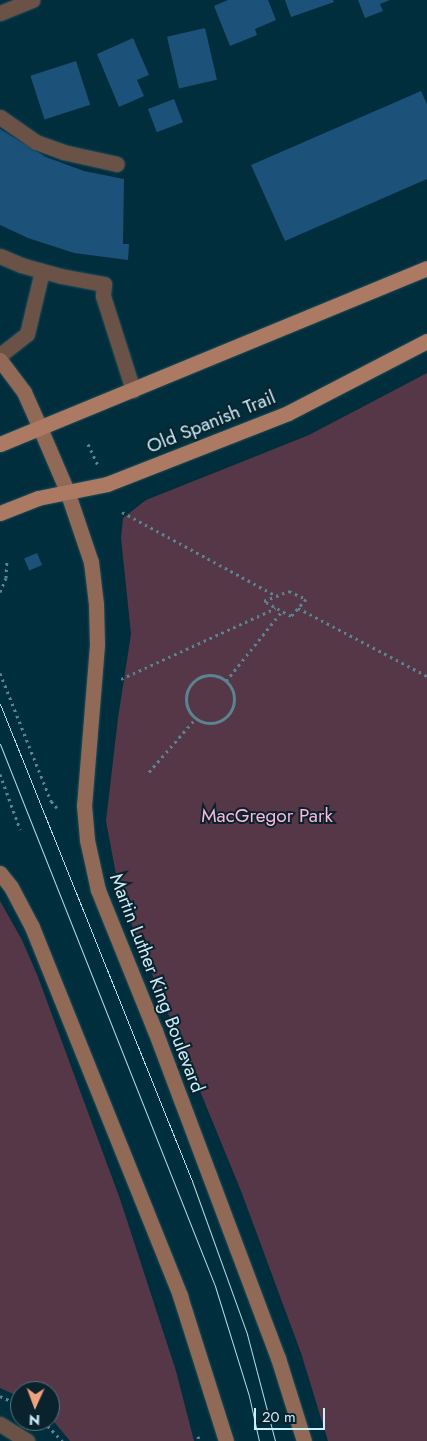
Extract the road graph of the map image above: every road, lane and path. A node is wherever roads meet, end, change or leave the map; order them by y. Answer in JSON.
{"nodes":[{"id":1,"x":32,"y":0,"type":"edge"},
{"id":2,"x":0,"y":13,"type":"edge"},
{"id":3,"x":0,"y":117,"type":"edge"},
{"id":4,"x":117,"y":164,"type":"dead end"},
{"id":5,"x":0,"y":256,"type":"edge"},
{"id":6,"x":427,"y":268,"type":"edge"},
{"id":7,"x":42,"y":271,"type":"junction"},
{"id":8,"x":427,"y":341,"type":"edge"},
{"id":9,"x":0,"y":355,"type":"edge"},
{"id":10,"x":0,"y":360,"type":"edge"},
{"id":11,"x":133,"y":390,"type":"junction"},
{"id":12,"x":40,"y":428,"type":"junction"},
{"id":13,"x":0,"y":444,"type":"edge"},
{"id":14,"x":88,"y":444,"type":"dead end"},
{"id":15,"x":98,"y":465,"type":"dead end"},
{"id":16,"x":67,"y":491,"type":"junction"},
{"id":17,"x":122,"y":512,"type":"dead end"},
{"id":18,"x":0,"y":513,"type":"edge"},
{"id":19,"x":7,"y":559,"type":"dead end"},
{"id":20,"x":0,"y":592,"type":"edge"},
{"id":21,"x":276,"y":596,"type":"junction"},
{"id":22,"x":276,"y":608,"type":"junction"},
{"id":23,"x":298,"y":608,"type":"junction"},
{"id":24,"x":282,"y":611,"type":"junction"},
{"id":25,"x":0,"y":673,"type":"edge"},
{"id":26,"x":427,"y":676,"type":"edge"},
{"id":27,"x":121,"y":679,"type":"dead end"},
{"id":28,"x":226,"y":681,"type":"junction"},
{"id":29,"x":196,"y":718,"type":"junction"},
{"id":30,"x":149,"y":772,"type":"dead end"},
{"id":31,"x":0,"y":774,"type":"edge"},
{"id":32,"x":57,"y":808,"type":"dead end"},
{"id":33,"x":20,"y":829,"type":"dead end"},
{"id":34,"x":0,"y":873,"type":"edge"},
{"id":35,"x":0,"y":1424,"type":"edge"},
{"id":36,"x":52,"y":1431,"type":"edge"},
{"id":37,"x":198,"y":1436,"type":"dead end"},
{"id":38,"x":27,"y":1441,"type":"edge"},
{"id":39,"x":62,"y":1441,"type":"edge"},
{"id":40,"x":199,"y":1441,"type":"edge"},
{"id":41,"x":226,"y":1441,"type":"edge"},
{"id":42,"x":304,"y":1441,"type":"edge"}],
"edges":[{"from":1,"to":2,"type":"street"},
{"from":3,"to":4,"type":"street"},
{"from":5,"to":7,"type":"street"},
{"from":6,"to":11,"type":"main road"},
{"from":7,"to":9,"type":"street"},
{"from":7,"to":11,"type":"street"},
{"from":8,"to":16,"type":"main road","name":"Old Spanish Trail"},
{"from":10,"to":12,"type":"main road","name":"Martin Luther King Boulevard"},
{"from":11,"to":12,"type":"main road"},
{"from":12,"to":13,"type":"main road"},
{"from":12,"to":16,"type":"main road","name":"Martin Luther King Boulevard"},
{"from":14,"to":15,"type":"path"},
{"from":16,"to":18,"type":"main road","name":"Old Spanish Trail"},
{"from":16,"to":42,"type":"main road","name":"Martin Luther King Boulevard"},
{"from":17,"to":21,"type":"path"},
{"from":19,"to":20,"type":"path"},
{"from":21,"to":22,"type":"path"},
{"from":21,"to":23,"type":"path"},
{"from":22,"to":24,"type":"path"},
{"from":22,"to":27,"type":"path"},
{"from":23,"to":24,"type":"path"},
{"from":23,"to":26,"type":"path"},
{"from":24,"to":28,"type":"path"},
{"from":25,"to":32,"type":"path"},
{"from":28,"to":29,"type":"path"},
{"from":28,"to":29,"type":"path"},
{"from":29,"to":30,"type":"path"},
{"from":31,"to":33,"type":"path"},
{"from":34,"to":41,"type":"main road"},
{"from":35,"to":38,"type":"street"},
{"from":36,"to":39,"type":"path"},
{"from":37,"to":40,"type":"path"}]}
